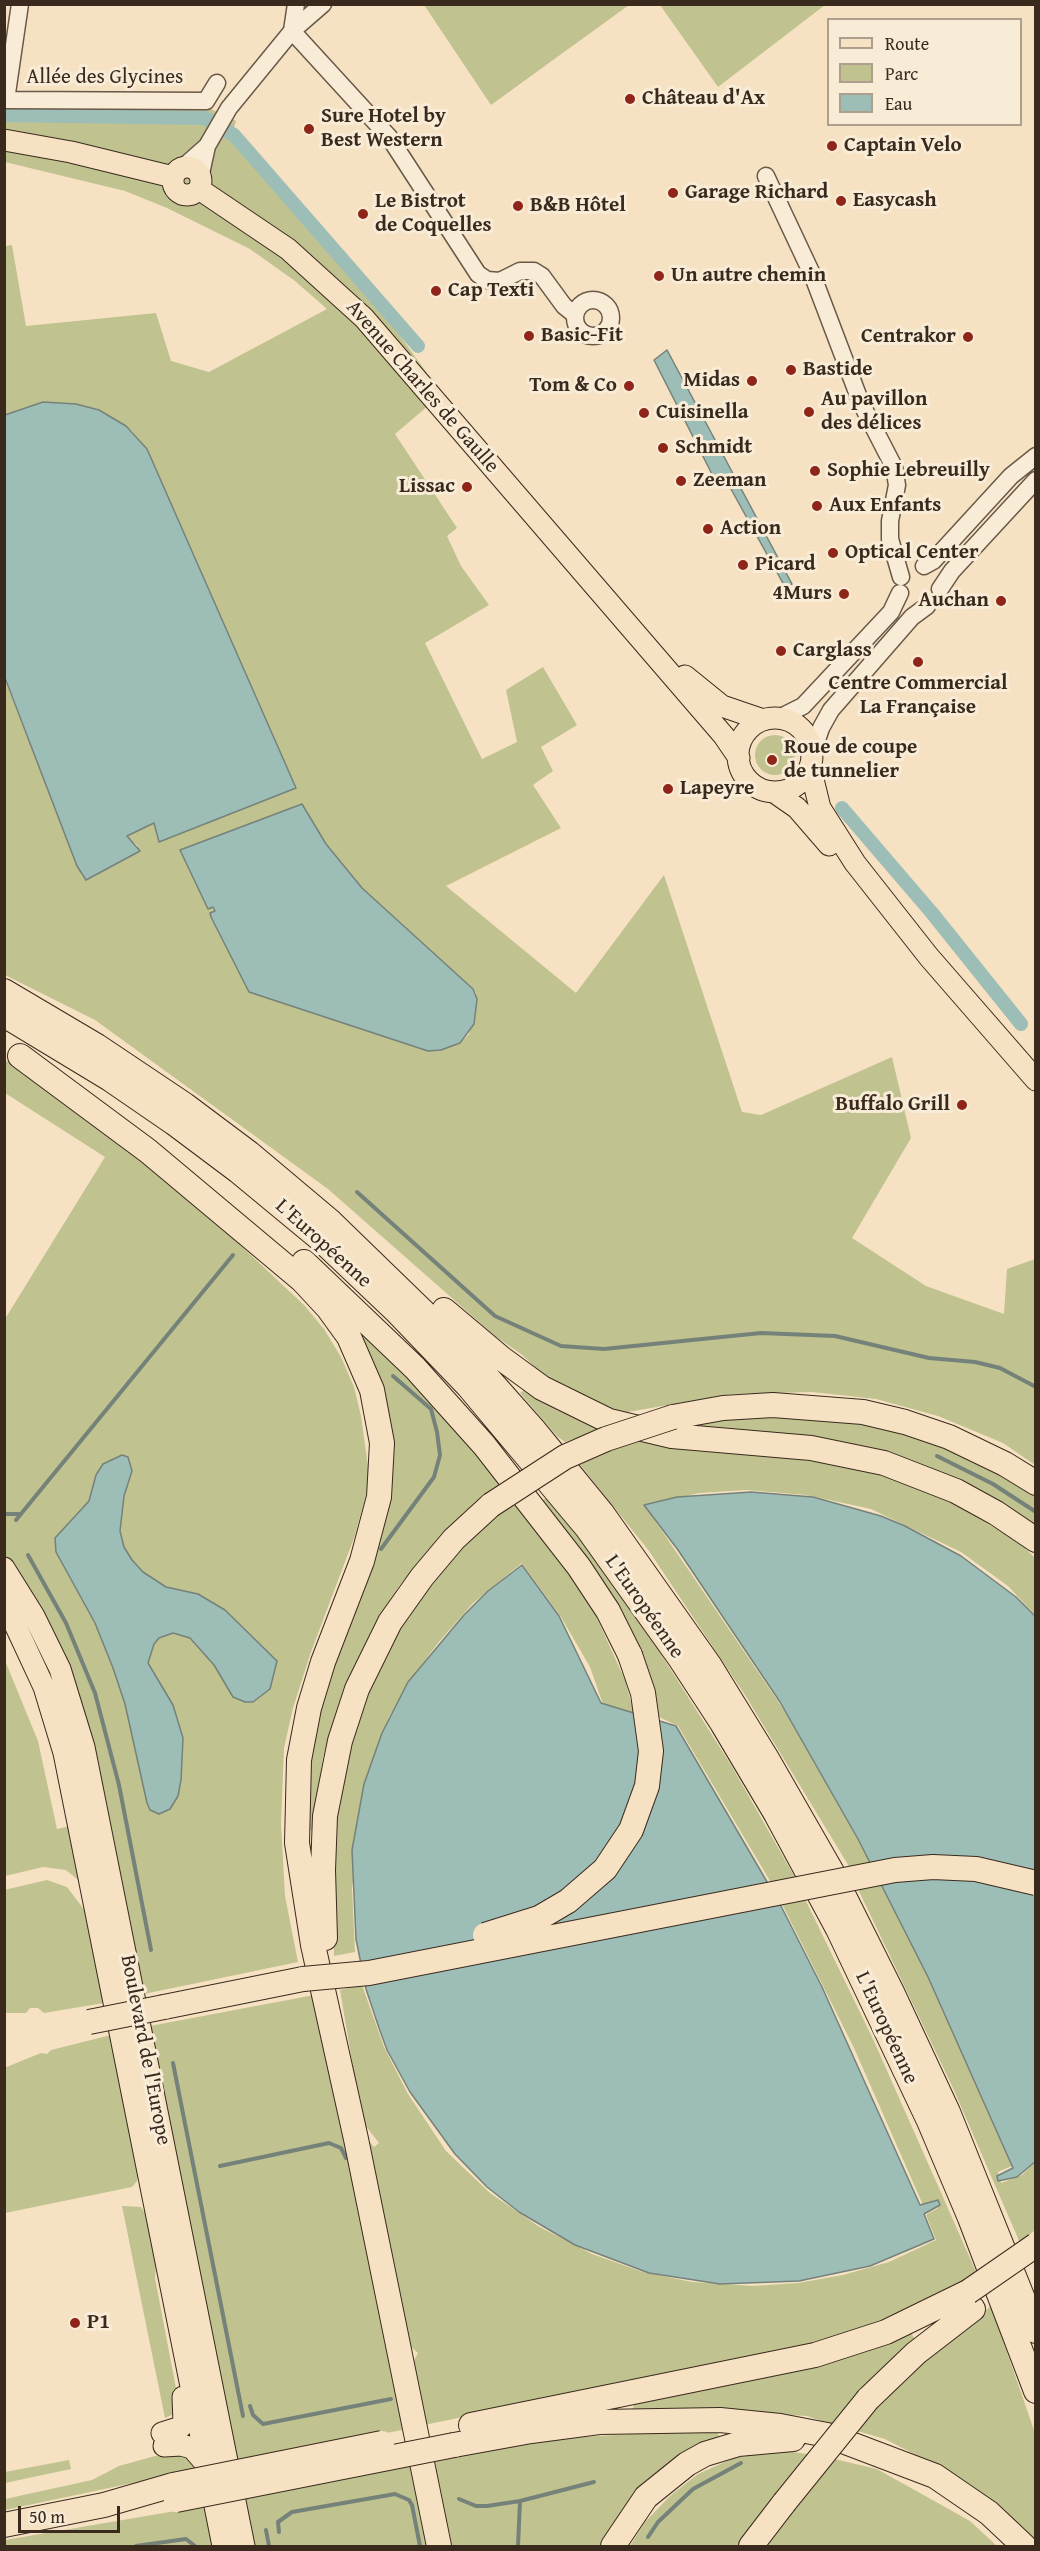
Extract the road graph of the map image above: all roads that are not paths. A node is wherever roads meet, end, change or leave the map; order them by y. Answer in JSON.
{"nodes":[{"id":1,"x":20,"y":4,"type":"edge"},
{"id":2,"x":296,"y":4,"type":"edge"},
{"id":3,"x":317,"y":6,"type":"edge"},
{"id":4,"x":292,"y":31,"type":"junction"},
{"id":5,"x":218,"y":83,"type":"dead end"},
{"id":6,"x":4,"y":140,"type":"edge"},
{"id":7,"x":209,"y":141,"type":"junction"},
{"id":8,"x":177,"y":173,"type":"junction"},
{"id":9,"x":766,"y":176,"type":"dead end"},
{"id":10,"x":200,"y":184,"type":"junction"},
{"id":11,"x":574,"y":314,"type":"dead end"},
{"id":12,"x":1035,"y":456,"type":"edge"},
{"id":13,"x":1035,"y":480,"type":"edge"},
{"id":14,"x":890,"y":529,"type":"junction"},
{"id":15,"x":921,"y":566,"type":"junction"},
{"id":16,"x":900,"y":585,"type":"junction"},
{"id":17,"x":940,"y":590,"type":"junction"},
{"id":18,"x":927,"y":606,"type":"junction"},
{"id":19,"x":618,"y":615,"type":"junction"},
{"id":20,"x":771,"y":719,"type":"junction"},
{"id":21,"x":739,"y":758,"type":"junction"},
{"id":22,"x":811,"y":761,"type":"junction"},
{"id":23,"x":774,"y":792,"type":"junction"},
{"id":24,"x":929,"y":957,"type":"junction"},
{"id":25,"x":4,"y":991,"type":"edge"},
{"id":26,"x":4,"y":1015,"type":"edge"},
{"id":27,"x":12,"y":1051,"type":"edge"},
{"id":28,"x":1035,"y":1080,"type":"edge"},
{"id":29,"x":269,"y":1170,"type":"junction"},
{"id":30,"x":1035,"y":1483,"type":"edge"},
{"id":31,"x":1035,"y":1540,"type":"edge"},
{"id":32,"x":4,"y":1568,"type":"edge"},
{"id":33,"x":4,"y":1601,"type":"edge"},
{"id":34,"x":4,"y":1612,"type":"edge"},
{"id":35,"x":24,"y":1641,"type":"junction"},
{"id":36,"x":1035,"y":1883,"type":"edge"},
{"id":37,"x":303,"y":1979,"type":"junction"},
{"id":38,"x":89,"y":2022,"type":"dead end"},
{"id":39,"x":356,"y":2139,"type":"junction"},
{"id":40,"x":1035,"y":2245,"type":"edge"},
{"id":41,"x":164,"y":2248,"type":"junction"},
{"id":42,"x":1035,"y":2259,"type":"edge"},
{"id":43,"x":970,"y":2301,"type":"junction"},
{"id":44,"x":1035,"y":2331,"type":"edge"},
{"id":45,"x":1035,"y":2391,"type":"edge"},
{"id":46,"x":453,"y":2437,"type":"junction"},
{"id":47,"x":884,"y":2456,"type":"junction"},
{"id":48,"x":206,"y":2464,"type":"junction"},
{"id":49,"x":4,"y":2525,"type":"edge"},
{"id":50,"x":223,"y":2547,"type":"edge"},
{"id":51,"x":244,"y":2547,"type":"edge"},
{"id":52,"x":439,"y":2547,"type":"edge"},
{"id":53,"x":614,"y":2547,"type":"edge"},
{"id":54,"x":751,"y":2547,"type":"edge"},
{"id":55,"x":1024,"y":2547,"type":"edge"}],
"edges":[{"from":1,"to":5,"type":"street","name":"Allée des Glycines"},
{"from":2,"to":4,"type":"street"},
{"from":3,"to":4,"type":"street"},
{"from":4,"to":7,"type":"street"},
{"from":4,"to":11,"type":"street"},
{"from":6,"to":8,"type":"main road"},
{"from":7,"to":8,"type":"street"},
{"from":7,"to":10,"type":"street"},
{"from":8,"to":10,"type":"main road","name":"Avenue Charles de Gaulle"},
{"from":9,"to":14,"type":"street"},
{"from":10,"to":19,"type":"main road","name":"Avenue Charles de Gaulle"},
{"from":12,"to":15,"type":"street"},
{"from":13,"to":17,"type":"street"},
{"from":14,"to":15,"type":"street"},
{"from":14,"to":16,"type":"street"},
{"from":15,"to":16,"type":"street"},
{"from":15,"to":17,"type":"street"},
{"from":16,"to":18,"type":"street"},
{"from":16,"to":20,"type":"street"},
{"from":17,"to":18,"type":"street"},
{"from":18,"to":22,"type":"street"},
{"from":19,"to":20,"type":"main road","name":"Avenue Charles de Gaulle"},
{"from":19,"to":21,"type":"main road","name":"Avenue Charles de Gaulle"},
{"from":20,"to":21,"type":"main road"},
{"from":20,"to":22,"type":"main road"},
{"from":21,"to":23,"type":"main road"},
{"from":22,"to":23,"type":"main road"},
{"from":22,"to":24,"type":"main road"},
{"from":23,"to":24,"type":"main road"},
{"from":24,"to":28,"type":"main road"},
{"from":25,"to":29,"type":"highway","name":"L'Européenne"},
{"from":26,"to":45,"type":"highway","name":"L'Européenne"},
{"from":27,"to":37,"type":"highway","bridge":true},
{"from":27,"to":39,"type":"highway"},
{"from":29,"to":31,"type":"highway"},
{"from":29,"to":44,"type":"highway","name":"L'Européenne"},
{"from":30,"to":39,"type":"highway","bridge":true},
{"from":32,"to":51,"type":"main road","name":"Boulevard de l'Europe"},
{"from":33,"to":35,"type":"main road","name":"Boulevard de l'Europe"},
{"from":34,"to":35,"type":"street"},
{"from":35,"to":41,"type":"main road","name":"Boulevard de l'Europe"},
{"from":36,"to":37,"type":"highway","bridge":true},
{"from":37,"to":38,"type":"highway","bridge":true},
{"from":39,"to":52,"type":"highway"},
{"from":40,"to":43,"type":"highway","bridge":true},
{"from":41,"to":48,"type":"main road","name":"Boulevard de l'Europe"},
{"from":41,"to":48,"type":"main road"},
{"from":42,"to":43,"type":"highway"},
{"from":43,"to":46,"type":"highway"},
{"from":43,"to":54,"type":"highway","bridge":true},
{"from":46,"to":47,"type":"highway"},
{"from":46,"to":49,"type":"highway","bridge":true},
{"from":47,"to":53,"type":"highway"},
{"from":47,"to":55,"type":"highway"},
{"from":48,"to":50,"type":"main road","name":"Boulevard de l'Europe"}]}
